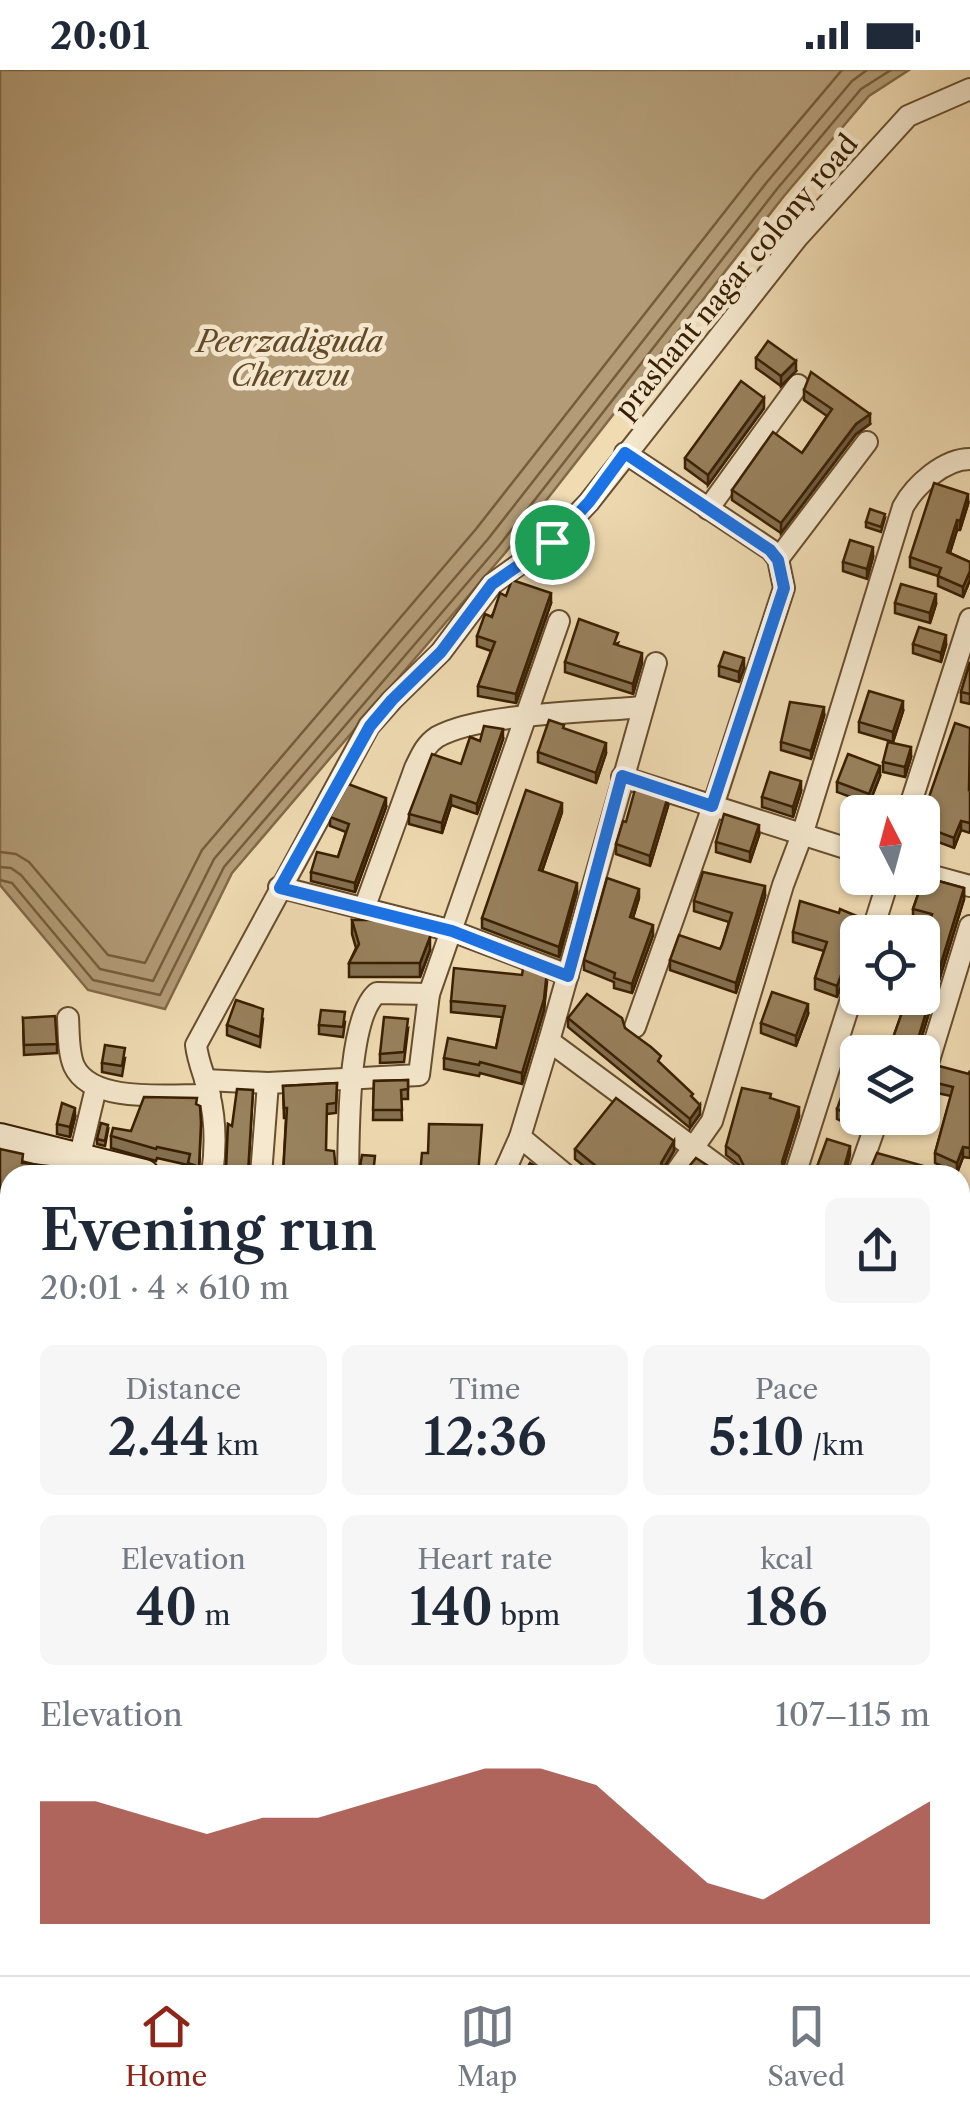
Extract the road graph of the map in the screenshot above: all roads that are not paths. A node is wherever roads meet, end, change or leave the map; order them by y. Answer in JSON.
{"nodes":[{"id":1,"x":970,"y":89,"type":"edge"},
{"id":2,"x":798,"y":385,"type":"dead end"},
{"id":3,"x":867,"y":442,"type":"dead end"},
{"id":4,"x":625,"y":453,"type":"junction"},
{"id":5,"x":970,"y":458,"type":"edge"},
{"id":6,"x":708,"y":509,"type":"junction"},
{"id":7,"x":778,"y":560,"type":"junction"},
{"id":8,"x":970,"y":619,"type":"edge"},
{"id":9,"x":559,"y":621,"type":"dead end"},
{"id":10,"x":656,"y":663,"type":"dead end"},
{"id":11,"x":643,"y":707,"type":"junction"},
{"id":12,"x":526,"y":718,"type":"junction"},
{"id":13,"x":622,"y":776,"type":"junction"},
{"id":14,"x":913,"y":795,"type":"edge"},
{"id":15,"x":712,"y":806,"type":"junction"},
{"id":16,"x":803,"y":832,"type":"junction"},
{"id":17,"x":840,"y":845,"type":"edge"},
{"id":18,"x":940,"y":878,"type":"edge"},
{"id":19,"x":970,"y":886,"type":"edge"},
{"id":20,"x":280,"y":888,"type":"junction"},
{"id":21,"x":364,"y":909,"type":"junction"},
{"id":22,"x":970,"y":926,"type":"edge"},
{"id":23,"x":452,"y":931,"type":"junction"},
{"id":24,"x":568,"y":976,"type":"junction"},
{"id":25,"x":430,"y":994,"type":"junction"},
{"id":26,"x":846,"y":1015,"type":"edge"},
{"id":27,"x":68,"y":1018,"type":"dead end"},
{"id":28,"x":635,"y":1028,"type":"dead end"},
{"id":29,"x":937,"y":1035,"type":"edge"},
{"id":30,"x":549,"y":1040,"type":"junction"},
{"id":31,"x":351,"y":1078,"type":"junction"},
{"id":32,"x":268,"y":1083,"type":"junction"},
{"id":33,"x":207,"y":1087,"type":"junction"},
{"id":34,"x":96,"y":1088,"type":"junction"},
{"id":35,"x":872,"y":1135,"type":"edge"},
{"id":36,"x":520,"y":1137,"type":"junction"},
{"id":37,"x":0,"y":1139,"type":"edge"},
{"id":38,"x":694,"y":1148,"type":"junction"},
{"id":39,"x":66,"y":1163,"type":"edge"},
{"id":40,"x":213,"y":1165,"type":"edge"},
{"id":41,"x":262,"y":1165,"type":"edge"},
{"id":42,"x":348,"y":1165,"type":"edge"},
{"id":43,"x":507,"y":1165,"type":"edge"},
{"id":44,"x":554,"y":1165,"type":"edge"},
{"id":45,"x":681,"y":1165,"type":"edge"},
{"id":46,"x":717,"y":1165,"type":"edge"},
{"id":47,"x":798,"y":1165,"type":"edge"},
{"id":48,"x":862,"y":1165,"type":"edge"}],
"edges":[{"from":1,"to":4,"type":"street","name":"prashant nagar colony road"},
{"from":2,"to":6,"type":"street"},
{"from":3,"to":7,"type":"street"},
{"from":4,"to":6,"type":"street"},
{"from":4,"to":20,"type":"street","name":"prashant nagar colony road"},
{"from":5,"to":16,"type":"street"},
{"from":6,"to":7,"type":"street"},
{"from":7,"to":15,"type":"street"},
{"from":8,"to":14,"type":"street"},
{"from":9,"to":12,"type":"street"},
{"from":10,"to":11,"type":"street"},
{"from":11,"to":12,"type":"street"},
{"from":11,"to":13,"type":"street"},
{"from":12,"to":21,"type":"street"},
{"from":12,"to":23,"type":"street"},
{"from":13,"to":15,"type":"street"},
{"from":13,"to":24,"type":"street"},
{"from":15,"to":16,"type":"street"},
{"from":15,"to":28,"type":"street"},
{"from":16,"to":17,"type":"street"},
{"from":16,"to":38,"type":"street"},
{"from":18,"to":19,"type":"street"},
{"from":20,"to":21,"type":"street"},
{"from":20,"to":33,"type":"street","name":"prashant nagar colony road"},
{"from":21,"to":23,"type":"street"},
{"from":22,"to":29,"type":"street"},
{"from":23,"to":24,"type":"street"},
{"from":23,"to":25,"type":"street"},
{"from":24,"to":30,"type":"street"},
{"from":25,"to":31,"type":"street"},
{"from":25,"to":31,"type":"street"},
{"from":26,"to":47,"type":"street"},
{"from":27,"to":34,"type":"street"},
{"from":30,"to":36,"type":"street"},
{"from":30,"to":38,"type":"street"},
{"from":31,"to":32,"type":"street"},
{"from":31,"to":42,"type":"street"},
{"from":32,"to":33,"type":"street"},
{"from":32,"to":41,"type":"street"},
{"from":33,"to":34,"type":"street"},
{"from":33,"to":40,"type":"street","name":"prashant nagar colony road"},
{"from":34,"to":39,"type":"street"},
{"from":35,"to":48,"type":"street"},
{"from":36,"to":43,"type":"street"},
{"from":36,"to":44,"type":"street"},
{"from":37,"to":39,"type":"street"},
{"from":38,"to":45,"type":"street"},
{"from":38,"to":46,"type":"street"}]}
